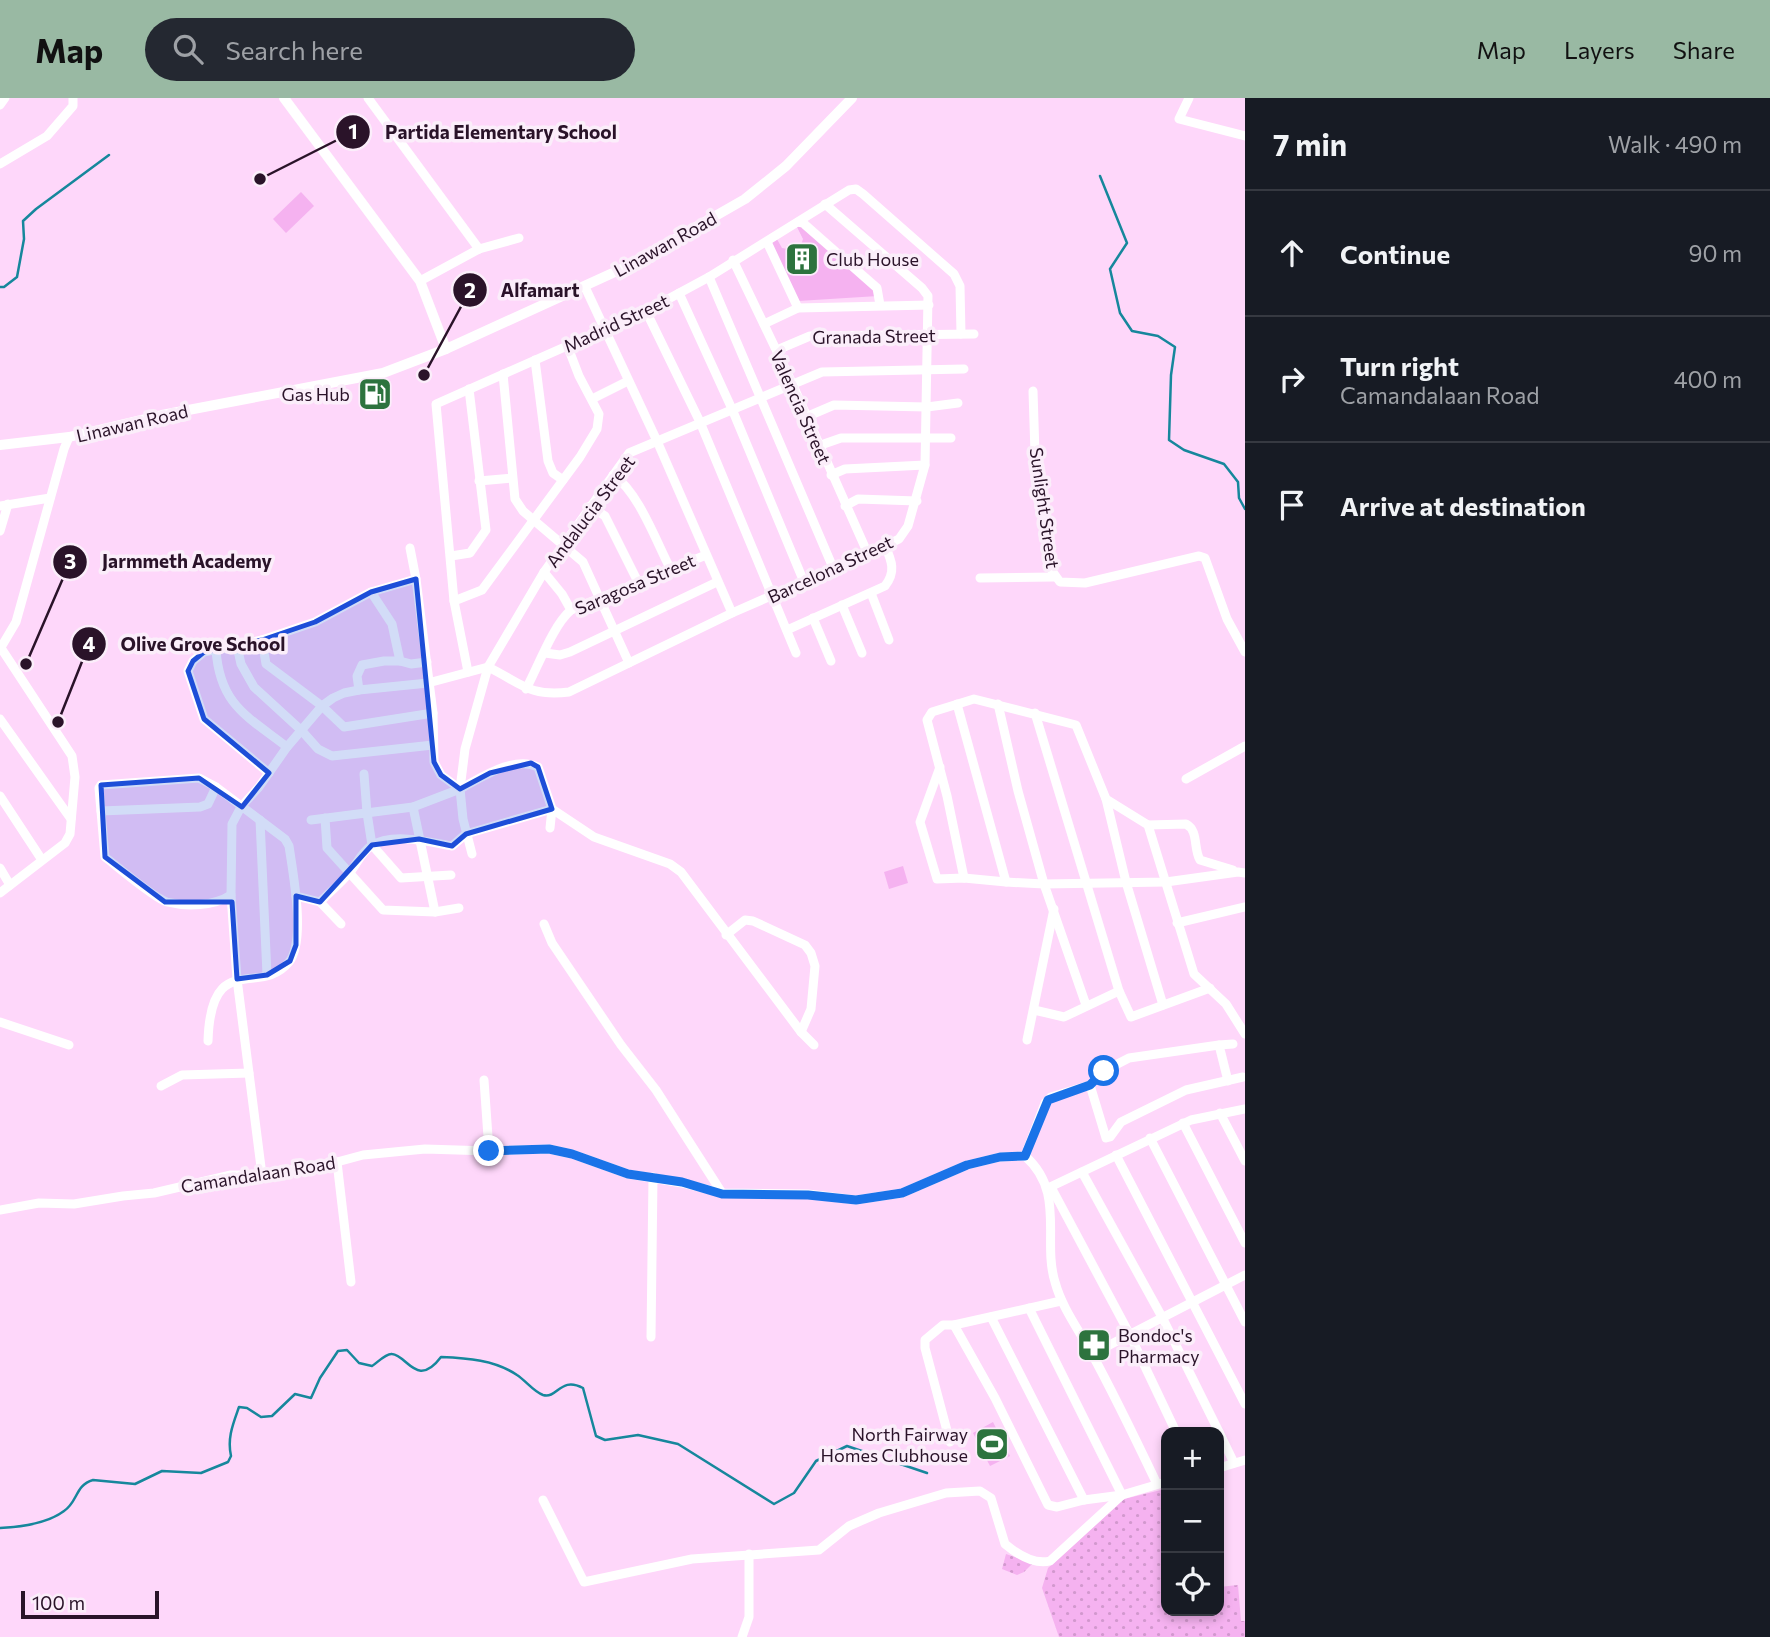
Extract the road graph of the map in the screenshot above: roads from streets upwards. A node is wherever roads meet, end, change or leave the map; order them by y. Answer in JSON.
{"nodes":[{"id":1,"x":5,"y":98,"type":"edge"},
{"id":2,"x":73,"y":98,"type":"edge"},
{"id":3,"x":284,"y":98,"type":"edge"},
{"id":4,"x":368,"y":98,"type":"edge"},
{"id":5,"x":852,"y":98,"type":"edge"},
{"id":6,"x":1189,"y":98,"type":"edge"},
{"id":7,"x":0,"y":105,"type":"edge"},
{"id":8,"x":1245,"y":136,"type":"edge"},
{"id":9,"x":0,"y":164,"type":"edge"},
{"id":10,"x":825,"y":204,"type":"junction"},
{"id":11,"x":798,"y":222,"type":"junction"},
{"id":12,"x":519,"y":238,"type":"dead end"},
{"id":13,"x":767,"y":242,"type":"junction"},
{"id":14,"x":479,"y":250,"type":"junction"},
{"id":15,"x":733,"y":260,"type":"junction"},
{"id":16,"x":709,"y":277,"type":"junction"},
{"id":17,"x":420,"y":281,"type":"junction"},
{"id":18,"x":585,"y":287,"type":"junction"},
{"id":19,"x":679,"y":293,"type":"junction"},
{"id":20,"x":880,"y":305,"type":"junction"},
{"id":21,"x":929,"y":305,"type":"junction"},
{"id":22,"x":798,"y":308,"type":"junction"},
{"id":23,"x":646,"y":311,"type":"junction"},
{"id":24,"x":764,"y":324,"type":"junction"},
{"id":25,"x":605,"y":329,"type":"junction"},
{"id":26,"x":961,"y":334,"type":"junction"},
{"id":27,"x":974,"y":334,"type":"dead end"},
{"id":28,"x":927,"y":337,"type":"junction"},
{"id":29,"x":571,"y":344,"type":"junction"},
{"id":30,"x":446,"y":349,"type":"junction"},
{"id":31,"x":777,"y":350,"type":"junction"},
{"id":32,"x":535,"y":360,"type":"junction"},
{"id":33,"x":964,"y":369,"type":"dead end"},
{"id":34,"x":928,"y":370,"type":"junction"},
{"id":35,"x":503,"y":374,"type":"junction"},
{"id":36,"x":628,"y":381,"type":"junction"},
{"id":37,"x":792,"y":383,"type":"junction"},
{"id":38,"x":469,"y":389,"type":"junction"},
{"id":39,"x":1032,"y":391,"type":"dead end"},
{"id":40,"x":759,"y":397,"type":"junction"},
{"id":41,"x":592,"y":399,"type":"junction"},
{"id":42,"x":958,"y":403,"type":"dead end"},
{"id":43,"x":927,"y":407,"type":"junction"},
{"id":44,"x":732,"y":409,"type":"junction"},
{"id":45,"x":806,"y":417,"type":"junction"},
{"id":46,"x":700,"y":422,"type":"junction"},
{"id":47,"x":69,"y":437,"type":"junction"},
{"id":48,"x":927,"y":437,"type":"junction"},
{"id":49,"x":951,"y":438,"type":"dead end"},
{"id":50,"x":657,"y":441,"type":"junction"},
{"id":51,"x":0,"y":445,"type":"edge"},
{"id":52,"x":818,"y":446,"type":"junction"},
{"id":53,"x":925,"y":465,"type":"junction"},
{"id":54,"x":613,"y":475,"type":"junction"},
{"id":55,"x":831,"y":475,"type":"junction"},
{"id":56,"x":512,"y":478,"type":"junction"},
{"id":57,"x":563,"y":480,"type":"junction"},
{"id":58,"x":479,"y":481,"type":"junction"},
{"id":59,"x":50,"y":498,"type":"junction"},
{"id":60,"x":917,"y":501,"type":"junction"},
{"id":61,"x":4,"y":505,"type":"edge"},
{"id":62,"x":590,"y":506,"type":"junction"},
{"id":63,"x":845,"y":506,"type":"junction"},
{"id":64,"x":534,"y":520,"type":"junction"},
{"id":65,"x":0,"y":531,"type":"edge"},
{"id":66,"x":563,"y":544,"type":"junction"},
{"id":67,"x":885,"y":546,"type":"junction"},
{"id":68,"x":410,"y":548,"type":"dead end"},
{"id":69,"x":867,"y":554,"type":"junction"},
{"id":70,"x":706,"y":555,"type":"junction"},
{"id":71,"x":452,"y":556,"type":"junction"},
{"id":72,"x":670,"y":568,"type":"junction"},
{"id":73,"x":834,"y":570,"type":"junction"},
{"id":74,"x":544,"y":572,"type":"junction"},
{"id":75,"x":1054,"y":577,"type":"junction"},
{"id":76,"x":980,"y":578,"type":"dead end"},
{"id":77,"x":416,"y":579,"type":"junction"},
{"id":78,"x":638,"y":582,"type":"junction"},
{"id":79,"x":718,"y":582,"type":"junction"},
{"id":80,"x":804,"y":582,"type":"junction"},
{"id":81,"x":371,"y":592,"type":"junction"},
{"id":82,"x":871,"y":593,"type":"junction"},
{"id":83,"x":774,"y":596,"type":"junction"},
{"id":84,"x":601,"y":599,"type":"junction"},
{"id":85,"x":454,"y":601,"type":"junction"},
{"id":86,"x":842,"y":605,"type":"junction"},
{"id":87,"x":571,"y":610,"type":"junction"},
{"id":88,"x":732,"y":613,"type":"junction"},
{"id":89,"x":813,"y":618,"type":"junction"},
{"id":90,"x":787,"y":630,"type":"junction"},
{"id":91,"x":615,"y":632,"type":"junction"},
{"id":92,"x":262,"y":640,"type":"junction"},
{"id":93,"x":889,"y":640,"type":"dead end"},
{"id":94,"x":237,"y":646,"type":"junction"},
{"id":95,"x":1,"y":649,"type":"edge"},
{"id":96,"x":216,"y":650,"type":"junction"},
{"id":97,"x":545,"y":653,"type":"junction"},
{"id":98,"x":796,"y":653,"type":"dead end"},
{"id":99,"x":862,"y":653,"type":"dead end"},
{"id":100,"x":1245,"y":653,"type":"edge"},
{"id":101,"x":400,"y":661,"type":"junction"},
{"id":102,"x":831,"y":661,"type":"dead end"},
{"id":103,"x":427,"y":662,"type":"junction"},
{"id":104,"x":629,"y":663,"type":"junction"},
{"id":105,"x":488,"y":667,"type":"junction"},
{"id":106,"x":468,"y":672,"type":"junction"},
{"id":107,"x":428,"y":683,"type":"junction"},
{"id":108,"x":526,"y":689,"type":"junction"},
{"id":109,"x":359,"y":690,"type":"junction"},
{"id":110,"x":957,"y":704,"type":"junction"},
{"id":111,"x":998,"y":704,"type":"junction"},
{"id":112,"x":322,"y":706,"type":"junction"},
{"id":113,"x":433,"y":713,"type":"junction"},
{"id":114,"x":1035,"y":713,"type":"junction"},
{"id":115,"x":0,"y":719,"type":"edge"},
{"id":116,"x":302,"y":731,"type":"junction"},
{"id":117,"x":433,"y":745,"type":"junction"},
{"id":118,"x":1245,"y":746,"type":"edge"},
{"id":119,"x":287,"y":747,"type":"junction"},
{"id":120,"x":940,"y":767,"type":"junction"},
{"id":121,"x":269,"y":773,"type":"junction"},
{"id":122,"x":364,"y":774,"type":"dead end"},
{"id":123,"x":1186,"y":779,"type":"dead end"},
{"id":124,"x":216,"y":787,"type":"junction"},
{"id":125,"x":460,"y":789,"type":"junction"},
{"id":126,"x":0,"y":796,"type":"edge"},
{"id":127,"x":1106,"y":799,"type":"junction"},
{"id":128,"x":241,"y":807,"type":"junction"},
{"id":129,"x":413,"y":807,"type":"junction"},
{"id":130,"x":552,"y":809,"type":"junction"},
{"id":131,"x":101,"y":811,"type":"junction"},
{"id":132,"x":367,"y":813,"type":"junction"},
{"id":133,"x":325,"y":818,"type":"junction"},
{"id":134,"x":71,"y":819,"type":"junction"},
{"id":135,"x":260,"y":820,"type":"junction"},
{"id":136,"x":312,"y":820,"type":"dead end"},
{"id":137,"x":1148,"y":825,"type":"junction"},
{"id":138,"x":550,"y":828,"type":"dead end"},
{"id":139,"x":466,"y":834,"type":"junction"},
{"id":140,"x":419,"y":839,"type":"junction"},
{"id":141,"x":372,"y":845,"type":"junction"},
{"id":142,"x":471,"y":855,"type":"dead end"},
{"id":143,"x":42,"y":860,"type":"junction"},
{"id":144,"x":0,"y":868,"type":"edge"},
{"id":145,"x":349,"y":872,"type":"junction"},
{"id":146,"x":1241,"y":873,"type":"edge"},
{"id":147,"x":451,"y":875,"type":"dead end"},
{"id":148,"x":427,"y":876,"type":"junction"},
{"id":149,"x":964,"y":878,"type":"junction"},
{"id":150,"x":1126,"y":882,"type":"junction"},
{"id":151,"x":1166,"y":882,"type":"junction"},
{"id":152,"x":1006,"y":883,"type":"junction"},
{"id":153,"x":1086,"y":883,"type":"junction"},
{"id":154,"x":1044,"y":884,"type":"junction"},
{"id":155,"x":10,"y":885,"type":"junction"},
{"id":156,"x":0,"y":893,"type":"edge"},
{"id":157,"x":231,"y":895,"type":"junction"},
{"id":158,"x":296,"y":896,"type":"junction"},
{"id":159,"x":320,"y":902,"type":"junction"},
{"id":160,"x":1245,"y":907,"type":"edge"},
{"id":161,"x":459,"y":908,"type":"dead end"},
{"id":162,"x":1054,"y":908,"type":"junction"},
{"id":163,"x":435,"y":912,"type":"junction"},
{"id":164,"x":1177,"y":923,"type":"junction"},
{"id":165,"x":341,"y":924,"type":"dead end"},
{"id":166,"x":544,"y":924,"type":"dead end"},
{"id":167,"x":726,"y":935,"type":"junction"},
{"id":168,"x":267,"y":975,"type":"junction"},
{"id":169,"x":237,"y":979,"type":"junction"},
{"id":170,"x":1210,"y":988,"type":"junction"},
{"id":171,"x":1119,"y":991,"type":"junction"},
{"id":172,"x":1086,"y":1005,"type":"junction"},
{"id":173,"x":1163,"y":1005,"type":"junction"},
{"id":174,"x":1034,"y":1010,"type":"junction"},
{"id":175,"x":0,"y":1022,"type":"edge"},
{"id":176,"x":801,"y":1032,"type":"junction"},
{"id":177,"x":1245,"y":1034,"type":"edge"},
{"id":178,"x":1027,"y":1040,"type":"dead end"},
{"id":179,"x":208,"y":1041,"type":"dead end"},
{"id":180,"x":1233,"y":1044,"type":"dead end"},
{"id":181,"x":69,"y":1045,"type":"dead end"},
{"id":182,"x":814,"y":1045,"type":"dead end"},
{"id":183,"x":1219,"y":1045,"type":"junction"},
{"id":184,"x":248,"y":1073,"type":"junction"},
{"id":185,"x":1243,"y":1077,"type":"dead end"},
{"id":186,"x":484,"y":1080,"type":"dead end"},
{"id":187,"x":1228,"y":1081,"type":"junction"},
{"id":188,"x":1090,"y":1085,"type":"junction"},
{"id":189,"x":161,"y":1086,"type":"dead end"},
{"id":190,"x":1245,"y":1109,"type":"edge"},
{"id":191,"x":1220,"y":1113,"type":"junction"},
{"id":192,"x":1183,"y":1123,"type":"junction"},
{"id":193,"x":1150,"y":1138,"type":"junction"},
{"id":194,"x":489,"y":1151,"type":"junction"},
{"id":195,"x":1116,"y":1155,"type":"junction"},
{"id":196,"x":1025,"y":1156,"type":"junction"},
{"id":197,"x":1245,"y":1161,"type":"edge"},
{"id":198,"x":337,"y":1162,"type":"junction"},
{"id":199,"x":1082,"y":1172,"type":"junction"},
{"id":200,"x":262,"y":1175,"type":"junction"},
{"id":201,"x":653,"y":1177,"type":"junction"},
{"id":202,"x":1049,"y":1188,"type":"junction"},
{"id":203,"x":722,"y":1194,"type":"junction"},
{"id":204,"x":0,"y":1210,"type":"edge"},
{"id":205,"x":1245,"y":1243,"type":"edge"},
{"id":206,"x":1245,"y":1275,"type":"edge"},
{"id":207,"x":351,"y":1282,"type":"dead end"},
{"id":208,"x":1226,"y":1284,"type":"junction"},
{"id":209,"x":1061,"y":1301,"type":"junction"},
{"id":210,"x":1192,"y":1302,"type":"junction"},
{"id":211,"x":1029,"y":1308,"type":"junction"},
{"id":212,"x":991,"y":1317,"type":"junction"},
{"id":213,"x":1162,"y":1317,"type":"junction"},
{"id":214,"x":1245,"y":1322,"type":"edge"},
{"id":215,"x":954,"y":1325,"type":"junction"},
{"id":216,"x":1129,"y":1333,"type":"junction"},
{"id":217,"x":651,"y":1337,"type":"dead end"},
{"id":218,"x":1092,"y":1354,"type":"junction"},
{"id":219,"x":1245,"y":1404,"type":"edge"},
{"id":220,"x":1175,"y":1427,"type":"edge"},
{"id":221,"x":1217,"y":1427,"type":"edge"},
{"id":222,"x":950,"y":1442,"type":"dead end"},
{"id":223,"x":1224,"y":1442,"type":"edge"},
{"id":224,"x":1245,"y":1460,"type":"edge"},
{"id":225,"x":1234,"y":1463,"type":"junction"},
{"id":226,"x":1224,"y":1466,"type":"edge"},
{"id":227,"x":1161,"y":1481,"type":"edge"},
{"id":228,"x":1161,"y":1483,"type":"edge"},
{"id":229,"x":1122,"y":1495,"type":"junction"},
{"id":230,"x":543,"y":1500,"type":"dead end"},
{"id":231,"x":1084,"y":1500,"type":"junction"},
{"id":232,"x":749,"y":1554,"type":"junction"},
{"id":233,"x":742,"y":1637,"type":"edge"}],
"edges":[{"from":1,"to":7,"type":"street"},
{"from":2,"to":9,"type":"street"},
{"from":3,"to":17,"type":"street"},
{"from":4,"to":14,"type":"street"},
{"from":5,"to":18,"type":"street","name":"Linawan Road"},
{"from":6,"to":8,"type":"street"},
{"from":10,"to":11,"type":"street","name":"Madrid Street"},
{"from":10,"to":21,"type":"street"},
{"from":10,"to":26,"type":"street","name":"Madrid Street"},
{"from":11,"to":13,"type":"street","name":"Madrid Street"},
{"from":11,"to":20,"type":"street"},
{"from":12,"to":14,"type":"street"},
{"from":13,"to":15,"type":"street","name":"Madrid Street"},
{"from":13,"to":22,"type":"street"},
{"from":14,"to":17,"type":"street"},
{"from":15,"to":16,"type":"street","name":"Madrid Street"},
{"from":15,"to":24,"type":"street","name":"Valencia Street"},
{"from":16,"to":19,"type":"street","name":"Madrid Street"},
{"from":16,"to":40,"type":"street"},
{"from":17,"to":30,"type":"street"},
{"from":18,"to":25,"type":"street"},
{"from":18,"to":30,"type":"street","name":"Linawan Road"},
{"from":19,"to":23,"type":"street","name":"Madrid Street"},
{"from":19,"to":44,"type":"street"},
{"from":20,"to":21,"type":"street"},
{"from":20,"to":22,"type":"street"},
{"from":21,"to":28,"type":"street","name":"Barcelona Street"},
{"from":22,"to":24,"type":"street"},
{"from":23,"to":25,"type":"street","name":"Madrid Street"},
{"from":23,"to":46,"type":"street"},
{"from":24,"to":31,"type":"street","name":"Valencia Street"},
{"from":25,"to":29,"type":"street","name":"Madrid Street"},
{"from":25,"to":36,"type":"street"},
{"from":26,"to":27,"type":"street","name":"Granada Street"},
{"from":26,"to":28,"type":"street","name":"Granada Street"},
{"from":28,"to":31,"type":"street","name":"Granada Street"},
{"from":28,"to":34,"type":"street","name":"Barcelona Street"},
{"from":29,"to":32,"type":"street","name":"Madrid Street"},
{"from":29,"to":41,"type":"street"},
{"from":30,"to":47,"type":"street","name":"Linawan Road"},
{"from":31,"to":37,"type":"street","name":"Valencia Street"},
{"from":32,"to":35,"type":"street","name":"Madrid Street"},
{"from":32,"to":57,"type":"street"},
{"from":33,"to":34,"type":"street","name":"Andalucia Street"},
{"from":34,"to":37,"type":"street","name":"Andalucia Street"},
{"from":34,"to":43,"type":"street","name":"Barcelona Street"},
{"from":35,"to":38,"type":"street","name":"Madrid Street"},
{"from":35,"to":56,"type":"street"},
{"from":36,"to":41,"type":"street"},
{"from":36,"to":50,"type":"street"},
{"from":37,"to":40,"type":"street","name":"Andalucia Street"},
{"from":37,"to":45,"type":"street","name":"Valencia Street"},
{"from":38,"to":58,"type":"street"},
{"from":38,"to":71,"type":"street","name":"Madrid Street"},
{"from":39,"to":75,"type":"street","name":"Sunlight Street"},
{"from":40,"to":44,"type":"street","name":"Andalucia Street"},
{"from":40,"to":73,"type":"street"},
{"from":41,"to":57,"type":"street"},
{"from":42,"to":43,"type":"street"},
{"from":43,"to":45,"type":"street"},
{"from":43,"to":48,"type":"street","name":"Barcelona Street"},
{"from":44,"to":46,"type":"street","name":"Andalucia Street"},
{"from":44,"to":80,"type":"street"},
{"from":45,"to":52,"type":"street","name":"Valencia Street"},
{"from":46,"to":50,"type":"street","name":"Andalucia Street"},
{"from":46,"to":83,"type":"street"},
{"from":47,"to":51,"type":"street","name":"Linawan Road"},
{"from":47,"to":59,"type":"street"},
{"from":48,"to":49,"type":"street"},
{"from":48,"to":52,"type":"street"},
{"from":48,"to":53,"type":"street","name":"Barcelona Street"},
{"from":50,"to":54,"type":"street","name":"Andalucia Street"},
{"from":50,"to":70,"type":"street"},
{"from":52,"to":55,"type":"street","name":"Valencia Street"},
{"from":53,"to":55,"type":"street"},
{"from":53,"to":60,"type":"street","name":"Barcelona Street"},
{"from":54,"to":62,"type":"street","name":"Andalucia Street"},
{"from":54,"to":72,"type":"street"},
{"from":55,"to":63,"type":"street","name":"Valencia Street"},
{"from":56,"to":58,"type":"street"},
{"from":56,"to":64,"type":"street"},
{"from":57,"to":64,"type":"street"},
{"from":58,"to":71,"type":"street"},
{"from":59,"to":61,"type":"street"},
{"from":59,"to":95,"type":"street"},
{"from":60,"to":63,"type":"street"},
{"from":60,"to":67,"type":"street","name":"Barcelona Street"},
{"from":61,"to":65,"type":"street"},
{"from":62,"to":66,"type":"street","name":"Andalucia Street"},
{"from":62,"to":78,"type":"street"},
{"from":63,"to":69,"type":"street","name":"Valencia Street"},
{"from":64,"to":66,"type":"street"},
{"from":64,"to":85,"type":"street"},
{"from":66,"to":74,"type":"street","name":"Andalucia Street"},
{"from":66,"to":84,"type":"street"},
{"from":67,"to":69,"type":"street","name":"Barcelona Street"},
{"from":67,"to":82,"type":"street"},
{"from":68,"to":77,"type":"street"},
{"from":69,"to":73,"type":"street","name":"Barcelona Street"},
{"from":70,"to":72,"type":"street","name":"Saragosa Street"},
{"from":70,"to":79,"type":"street"},
{"from":71,"to":85,"type":"street","name":"Madrid Street"},
{"from":72,"to":78,"type":"street","name":"Saragosa Street"},
{"from":73,"to":80,"type":"street","name":"Barcelona Street"},
{"from":74,"to":87,"type":"street"},
{"from":74,"to":105,"type":"street","name":"Andalucia Street"},
{"from":75,"to":76,"type":"street"},
{"from":75,"to":100,"type":"street","name":"Sunlight Street"},
{"from":77,"to":81,"type":"street"},
{"from":77,"to":103,"type":"street"},
{"from":78,"to":84,"type":"street","name":"Saragosa Street"},
{"from":79,"to":88,"type":"street"},
{"from":79,"to":91,"type":"street"},
{"from":80,"to":83,"type":"street","name":"Barcelona Street"},
{"from":81,"to":92,"type":"street"},
{"from":81,"to":101,"type":"street"},
{"from":82,"to":86,"type":"street"},
{"from":82,"to":93,"type":"street"},
{"from":83,"to":88,"type":"street","name":"Barcelona Street"},
{"from":83,"to":90,"type":"street"},
{"from":84,"to":87,"type":"street","name":"Saragosa Street"},
{"from":84,"to":91,"type":"street"},
{"from":85,"to":106,"type":"street","name":"Madrid Street"},
{"from":86,"to":89,"type":"street"},
{"from":86,"to":99,"type":"street"},
{"from":87,"to":97,"type":"street","name":"Saragosa Street"},
{"from":88,"to":104,"type":"street","name":"Barcelona Street"},
{"from":89,"to":90,"type":"street"},
{"from":89,"to":102,"type":"street"},
{"from":90,"to":98,"type":"street"},
{"from":91,"to":97,"type":"street"},
{"from":91,"to":104,"type":"street"},
{"from":92,"to":94,"type":"street"},
{"from":92,"to":112,"type":"street"},
{"from":94,"to":96,"type":"street"},
{"from":94,"to":116,"type":"street"},
{"from":95,"to":134,"type":"street"},
{"from":96,"to":119,"type":"street"},
{"from":96,"to":121,"type":"street"},
{"from":97,"to":108,"type":"street","name":"Saragosa Street"},
{"from":101,"to":103,"type":"street"},
{"from":101,"to":109,"type":"street"},
{"from":103,"to":107,"type":"street"},
{"from":104,"to":108,"type":"street","name":"Barcelona Street"},
{"from":105,"to":106,"type":"street"},
{"from":105,"to":108,"type":"street","name":"Barcelona Street"},
{"from":105,"to":125,"type":"street","name":"Andalucia Street"},
{"from":106,"to":107,"type":"street"},
{"from":107,"to":109,"type":"street"},
{"from":107,"to":113,"type":"street"},
{"from":109,"to":112,"type":"street"},
{"from":110,"to":111,"type":"street"},
{"from":110,"to":120,"type":"street"},
{"from":110,"to":152,"type":"street"},
{"from":111,"to":114,"type":"street"},
{"from":111,"to":154,"type":"street"},
{"from":112,"to":113,"type":"street"},
{"from":112,"to":116,"type":"street"},
{"from":113,"to":117,"type":"street"},
{"from":114,"to":127,"type":"street"},
{"from":114,"to":153,"type":"street"},
{"from":115,"to":134,"type":"street"},
{"from":116,"to":117,"type":"street"},
{"from":116,"to":119,"type":"street"},
{"from":117,"to":125,"type":"street"},
{"from":118,"to":123,"type":"street"},
{"from":119,"to":121,"type":"street"},
{"from":120,"to":149,"type":"street"},
{"from":120,"to":149,"type":"street"},
{"from":121,"to":128,"type":"street"},
{"from":122,"to":132,"type":"street"},
{"from":124,"to":128,"type":"street"},
{"from":124,"to":131,"type":"street"},
{"from":124,"to":131,"type":"street"},
{"from":125,"to":129,"type":"street"},
{"from":125,"to":130,"type":"street"},
{"from":125,"to":139,"type":"street","name":"Andalucia Street"},
{"from":126,"to":143,"type":"street"},
{"from":127,"to":137,"type":"street"},
{"from":127,"to":150,"type":"street"},
{"from":128,"to":135,"type":"street"},
{"from":128,"to":157,"type":"street"},
{"from":129,"to":132,"type":"street"},
{"from":129,"to":140,"type":"street"},
{"from":130,"to":138,"type":"street"},
{"from":130,"to":139,"type":"street"},
{"from":130,"to":167,"type":"street"},
{"from":131,"to":157,"type":"street"},
{"from":132,"to":133,"type":"street"},
{"from":132,"to":141,"type":"street"},
{"from":133,"to":136,"type":"street"},
{"from":133,"to":145,"type":"street"},
{"from":134,"to":143,"type":"street"},
{"from":135,"to":158,"type":"street"},
{"from":135,"to":168,"type":"street"},
{"from":137,"to":146,"type":"street"},
{"from":137,"to":151,"type":"street"},
{"from":139,"to":140,"type":"street"},
{"from":139,"to":142,"type":"street","name":"Andalucia Street"},
{"from":140,"to":141,"type":"street"},
{"from":140,"to":148,"type":"street"},
{"from":141,"to":145,"type":"street"},
{"from":141,"to":148,"type":"street"},
{"from":143,"to":155,"type":"street"},
{"from":144,"to":155,"type":"street"},
{"from":145,"to":159,"type":"street"},
{"from":145,"to":163,"type":"street"},
{"from":146,"to":151,"type":"street"},
{"from":147,"to":148,"type":"street"},
{"from":148,"to":163,"type":"street"},
{"from":149,"to":152,"type":"street"},
{"from":150,"to":151,"type":"street"},
{"from":150,"to":153,"type":"street"},
{"from":150,"to":173,"type":"street"},
{"from":151,"to":164,"type":"street"},
{"from":152,"to":154,"type":"street"},
{"from":153,"to":154,"type":"street"},
{"from":153,"to":171,"type":"street"},
{"from":154,"to":162,"type":"street"},
{"from":155,"to":156,"type":"street"},
{"from":157,"to":169,"type":"street"},
{"from":158,"to":159,"type":"street"},
{"from":158,"to":168,"type":"street"},
{"from":159,"to":165,"type":"street"},
{"from":160,"to":164,"type":"street"},
{"from":161,"to":163,"type":"street"},
{"from":162,"to":172,"type":"street"},
{"from":162,"to":174,"type":"street"},
{"from":164,"to":170,"type":"street"},
{"from":166,"to":203,"type":"street"},
{"from":167,"to":176,"type":"street"},
{"from":167,"to":176,"type":"street"},
{"from":168,"to":169,"type":"street"},
{"from":169,"to":179,"type":"street"},
{"from":169,"to":184,"type":"street"},
{"from":170,"to":173,"type":"street"},
{"from":170,"to":177,"type":"street"},
{"from":171,"to":172,"type":"street"},
{"from":171,"to":173,"type":"street"},
{"from":172,"to":174,"type":"street"},
{"from":174,"to":178,"type":"street"},
{"from":175,"to":181,"type":"street"},
{"from":176,"to":182,"type":"street"},
{"from":180,"to":183,"type":"street"},
{"from":183,"to":187,"type":"street"},
{"from":183,"to":188,"type":"street"},
{"from":184,"to":189,"type":"street"},
{"from":184,"to":200,"type":"street"},
{"from":185,"to":187,"type":"street"},
{"from":186,"to":194,"type":"street"},
{"from":187,"to":188,"type":"street"},
{"from":188,"to":196,"type":"street"},
{"from":190,"to":191,"type":"street"},
{"from":191,"to":192,"type":"street"},
{"from":191,"to":197,"type":"street"},
{"from":192,"to":193,"type":"street"},
{"from":192,"to":205,"type":"street"},
{"from":193,"to":195,"type":"street"},
{"from":193,"to":208,"type":"street"},
{"from":194,"to":198,"type":"street","name":"Camandalaan Road"},
{"from":194,"to":201,"type":"street","name":"Camandalaan Road"},
{"from":195,"to":199,"type":"street"},
{"from":195,"to":210,"type":"street"},
{"from":196,"to":202,"type":"street"},
{"from":196,"to":203,"type":"street","name":"Camandalaan Road"},
{"from":198,"to":200,"type":"street","name":"Camandalaan Road"},
{"from":198,"to":207,"type":"street"},
{"from":199,"to":202,"type":"street"},
{"from":199,"to":213,"type":"street"},
{"from":200,"to":204,"type":"street","name":"Camandalaan Road"},
{"from":201,"to":203,"type":"street","name":"Camandalaan Road"},
{"from":201,"to":217,"type":"street"},
{"from":202,"to":209,"type":"street"},
{"from":202,"to":216,"type":"street"},
{"from":206,"to":208,"type":"street"},
{"from":208,"to":210,"type":"street"},
{"from":208,"to":214,"type":"street"},
{"from":209,"to":211,"type":"street"},
{"from":209,"to":218,"type":"street"},
{"from":210,"to":213,"type":"street"},
{"from":210,"to":219,"type":"street"},
{"from":211,"to":212,"type":"street"},
{"from":211,"to":229,"type":"street"},
{"from":212,"to":215,"type":"street"},
{"from":212,"to":231,"type":"street"},
{"from":213,"to":216,"type":"street"},
{"from":213,"to":221,"type":"street"},
{"from":215,"to":222,"type":"street"},
{"from":215,"to":231,"type":"street"},
{"from":216,"to":218,"type":"street"},
{"from":216,"to":220,"type":"street"},
{"from":218,"to":227,"type":"street"},
{"from":223,"to":225,"type":"street"},
{"from":224,"to":225,"type":"street"},
{"from":225,"to":226,"type":"street"},
{"from":228,"to":229,"type":"street"},
{"from":229,"to":231,"type":"street"},
{"from":229,"to":232,"type":"street"},
{"from":230,"to":232,"type":"street"},
{"from":232,"to":233,"type":"street"}]}
